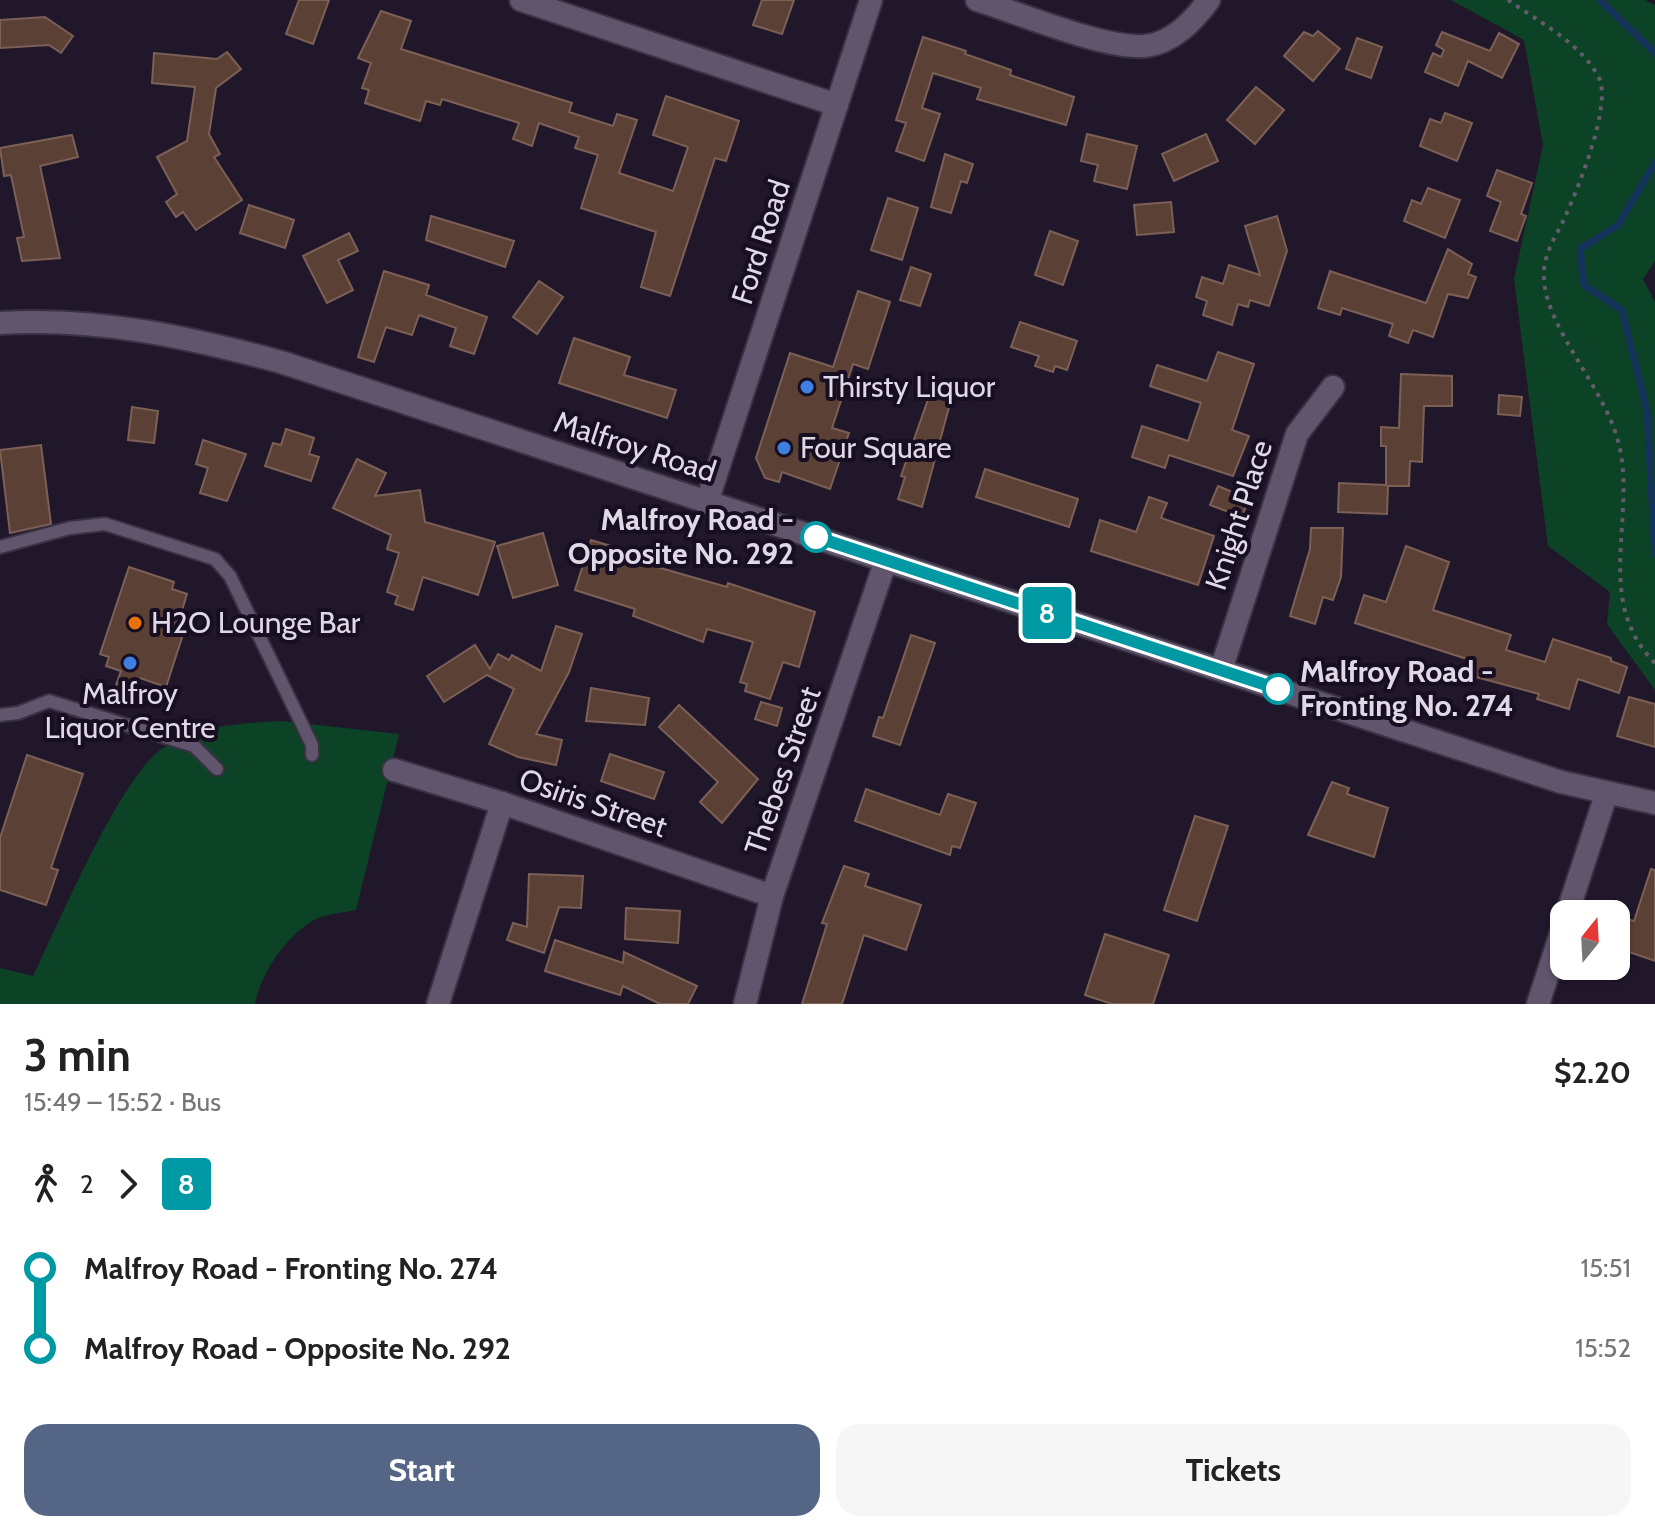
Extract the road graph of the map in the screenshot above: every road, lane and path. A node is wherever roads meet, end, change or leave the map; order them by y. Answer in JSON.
{"nodes":[{"id":1,"x":521,"y":0,"type":"edge"},
{"id":2,"x":871,"y":0,"type":"edge"},
{"id":3,"x":977,"y":0,"type":"edge"},
{"id":4,"x":1209,"y":0,"type":"edge"},
{"id":5,"x":1508,"y":0,"type":"edge"},
{"id":6,"x":837,"y":105,"type":"junction"},
{"id":7,"x":0,"y":323,"type":"edge"},
{"id":8,"x":1333,"y":387,"type":"dead end"},
{"id":9,"x":707,"y":502,"type":"junction"},
{"id":10,"x":0,"y":547,"type":"edge"},
{"id":11,"x":886,"y":560,"type":"junction"},
{"id":12,"x":1655,"y":663,"type":"edge"},
{"id":13,"x":1221,"y":670,"type":"junction"},
{"id":14,"x":0,"y":715,"type":"edge"},
{"id":15,"x":312,"y":755,"type":"dead end"},
{"id":16,"x":217,"y":769,"type":"dead end"},
{"id":17,"x":394,"y":770,"type":"dead end"},
{"id":18,"x":1606,"y":795,"type":"junction"},
{"id":19,"x":502,"y":803,"type":"junction"},
{"id":20,"x":1655,"y":803,"type":"edge"},
{"id":21,"x":772,"y":896,"type":"junction"},
{"id":22,"x":1572,"y":900,"type":"edge"},
{"id":23,"x":1550,"y":967,"type":"edge"},
{"id":24,"x":438,"y":1004,"type":"edge"},
{"id":25,"x":745,"y":1004,"type":"edge"},
{"id":26,"x":1538,"y":1004,"type":"edge"}],
"edges":[{"from":1,"to":6,"type":"street"},
{"from":2,"to":6,"type":"street","name":"Ford Road"},
{"from":3,"to":4,"type":"street"},
{"from":5,"to":12,"type":"path"},
{"from":6,"to":9,"type":"street","name":"Ford Road"},
{"from":7,"to":9,"type":"street","name":"Malfroy Road"},
{"from":8,"to":13,"type":"street","name":"Knight Place"},
{"from":9,"to":11,"type":"street","name":"Malfroy Road"},
{"from":10,"to":15,"type":"lane"},
{"from":11,"to":13,"type":"street","name":"Malfroy Road"},
{"from":11,"to":21,"type":"street","name":"Thebes Street"},
{"from":13,"to":18,"type":"street","name":"Malfroy Road"},
{"from":14,"to":16,"type":"lane"},
{"from":17,"to":19,"type":"street","name":"Osiris Street"},
{"from":18,"to":20,"type":"street","name":"Malfroy Road"},
{"from":18,"to":22,"type":"street"},
{"from":19,"to":21,"type":"street","name":"Osiris Street"},
{"from":19,"to":24,"type":"street"},
{"from":21,"to":25,"type":"street","name":"Thebes Street"},
{"from":23,"to":26,"type":"street"}]}
